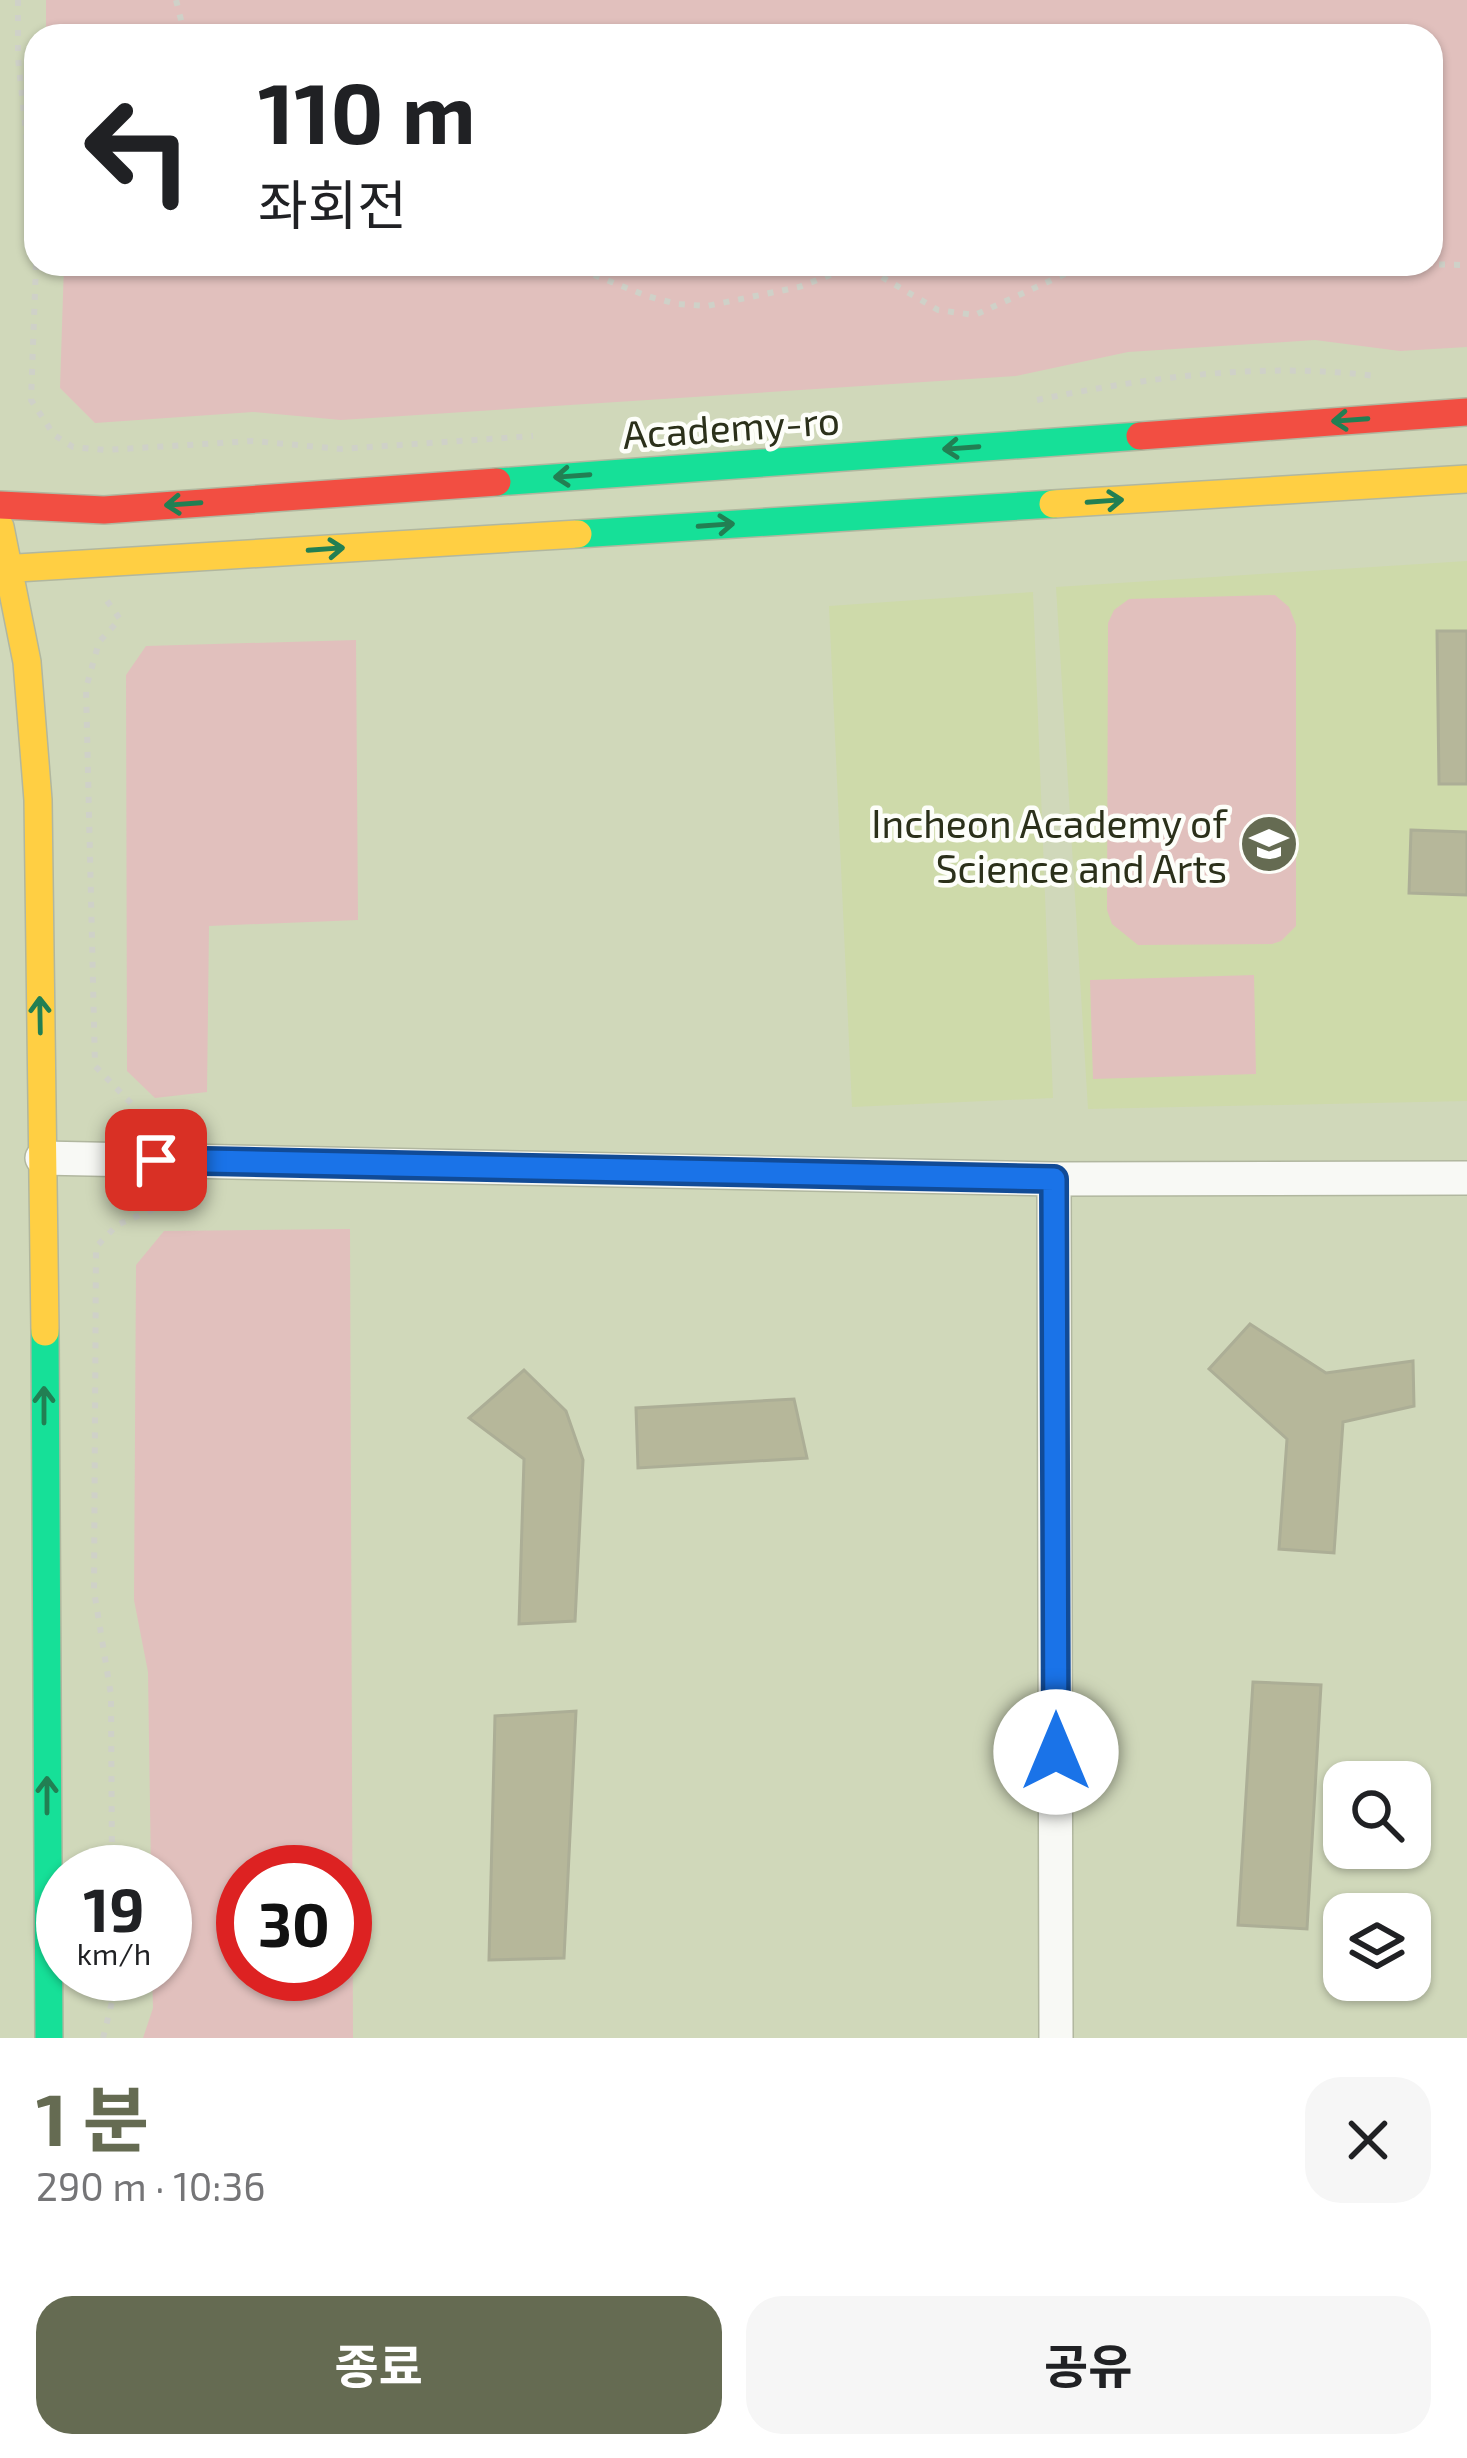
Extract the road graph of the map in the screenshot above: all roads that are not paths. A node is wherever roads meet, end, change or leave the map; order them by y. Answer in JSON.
{"nodes":[{"id":1,"x":1467,"y":412,"type":"edge"},
{"id":2,"x":1467,"y":479,"type":"edge"},
{"id":3,"x":0,"y":506,"type":"edge"},
{"id":4,"x":0,"y":527,"type":"edge"},
{"id":5,"x":6,"y":568,"type":"edge"},
{"id":6,"x":10,"y":774,"type":"dead end"},
{"id":7,"x":36,"y":812,"type":"junction"},
{"id":8,"x":42,"y":1158,"type":"junction"},
{"id":9,"x":1467,"y":1178,"type":"edge"},
{"id":10,"x":1054,"y":1179,"type":"junction"},
{"id":11,"x":49,"y":2038,"type":"edge"},
{"id":12,"x":1056,"y":2038,"type":"edge"}],
"edges":[{"from":1,"to":3,"type":"main road","name":"Academy-ro","one_way":true},
{"from":5,"to":2,"type":"main road","one_way":true},
{"from":4,"to":5,"type":"main road"},
{"from":5,"to":7,"type":"main road"},
{"from":6,"to":7,"type":"main road"},
{"from":8,"to":7,"type":"main road","one_way":true},
{"from":8,"to":10,"type":"street"},
{"from":11,"to":8,"type":"main road","one_way":true},
{"from":9,"to":10,"type":"street"},
{"from":10,"to":12,"type":"street"}]}
